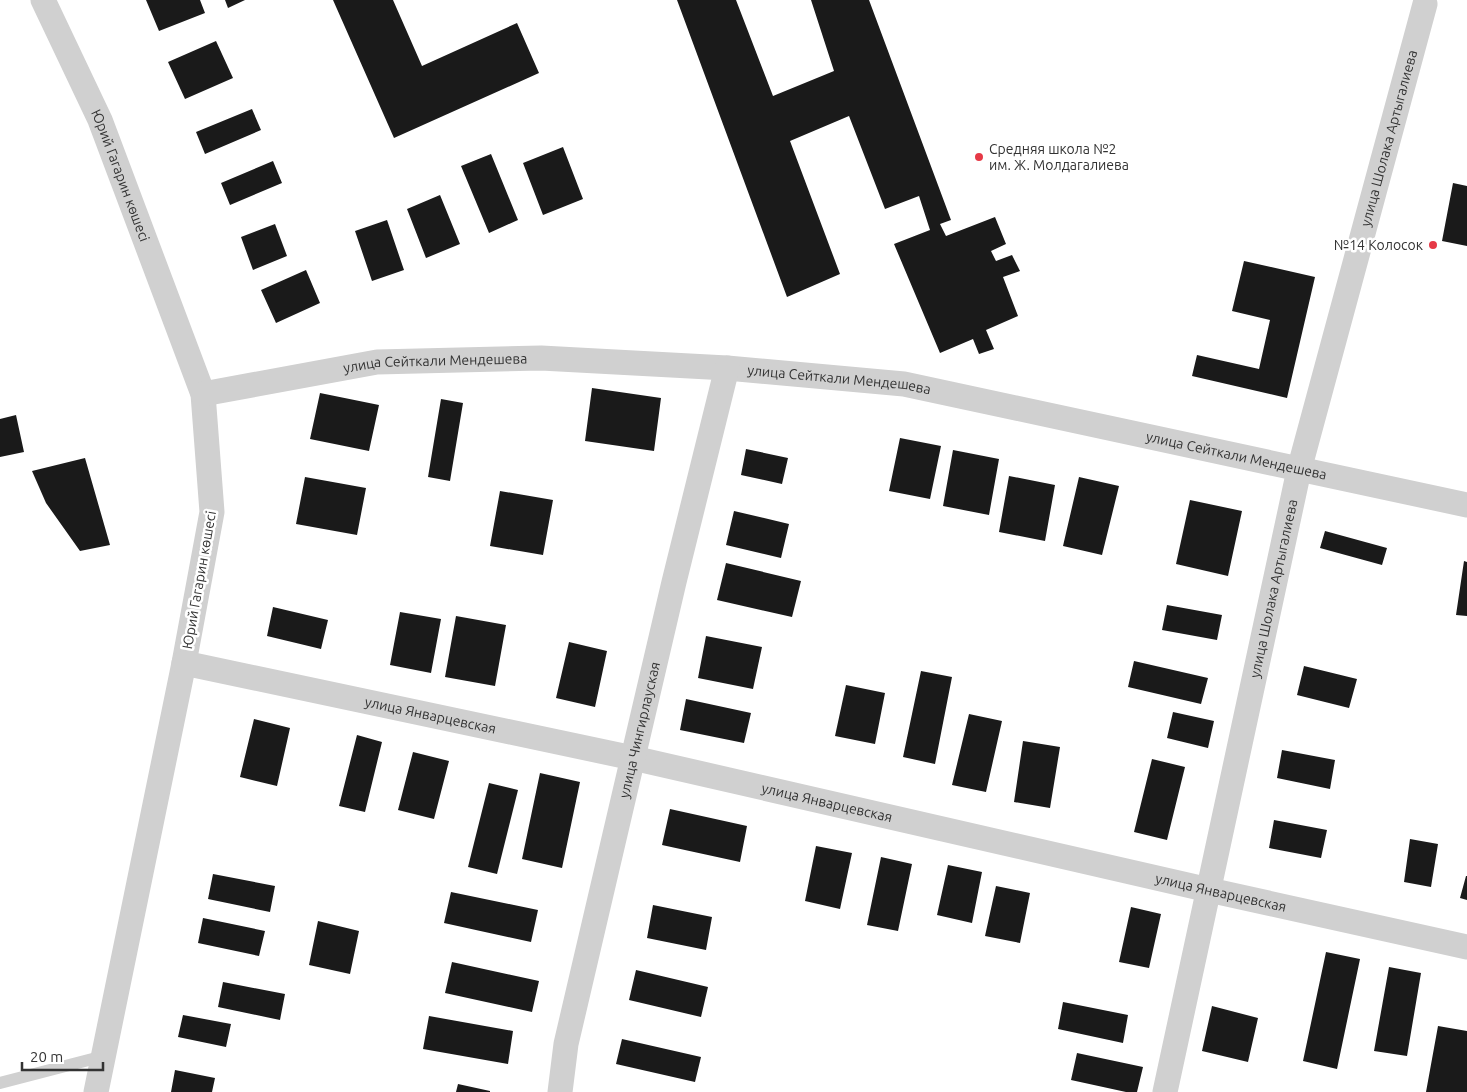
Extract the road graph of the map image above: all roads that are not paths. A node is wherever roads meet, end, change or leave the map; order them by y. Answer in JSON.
{"nodes":[{"id":1,"x":43,"y":0,"type":"edge"},
{"id":2,"x":1425,"y":4,"type":"dead end"},
{"id":3,"x":727,"y":368,"type":"junction"},
{"id":4,"x":203,"y":394,"type":"junction"},
{"id":5,"x":1299,"y":470,"type":"junction"},
{"id":6,"x":1467,"y":505,"type":"edge"},
{"id":7,"x":184,"y":664,"type":"junction"},
{"id":8,"x":633,"y":758,"type":"junction"},
{"id":9,"x":1210,"y":890,"type":"junction"},
{"id":10,"x":1467,"y":947,"type":"edge"},
{"id":11,"x":104,"y":1056,"type":"junction"},
{"id":12,"x":0,"y":1083,"type":"edge"},
{"id":13,"x":96,"y":1092,"type":"edge"},
{"id":14,"x":560,"y":1092,"type":"edge"},
{"id":15,"x":1165,"y":1092,"type":"edge"}],
"edges":[{"from":1,"to":4,"type":"street","name":"Юрий Гагарин көшесі"},
{"from":2,"to":5,"type":"street","name":"улица Шолака Артыгалиева"},
{"from":3,"to":4,"type":"street","name":"улица Сейткали Мендешева"},
{"from":3,"to":5,"type":"street","name":"улица Сейткали Мендешева"},
{"from":3,"to":8,"type":"street","name":"улица Чингирлауская"},
{"from":4,"to":7,"type":"street","name":"Юрий Гагарин көшесі"},
{"from":5,"to":6,"type":"street","name":"улица Сейткали Мендешева"},
{"from":5,"to":9,"type":"street","name":"улица Шолака Артыгалиева"},
{"from":7,"to":8,"type":"street","name":"улица Январцевская"},
{"from":7,"to":11,"type":"street","name":"Юрий Гагарин көшесі"},
{"from":8,"to":9,"type":"street","name":"улица Январцевская"},
{"from":8,"to":14,"type":"street","name":"улица Чингирлауская"},
{"from":9,"to":10,"type":"street","name":"улица Январцевская"},
{"from":9,"to":15,"type":"street","name":"улица Шолака Артыгалиева"},
{"from":11,"to":12,"type":"lane"},
{"from":11,"to":13,"type":"street","name":"Юрий Гагарин көшесі"}]}
